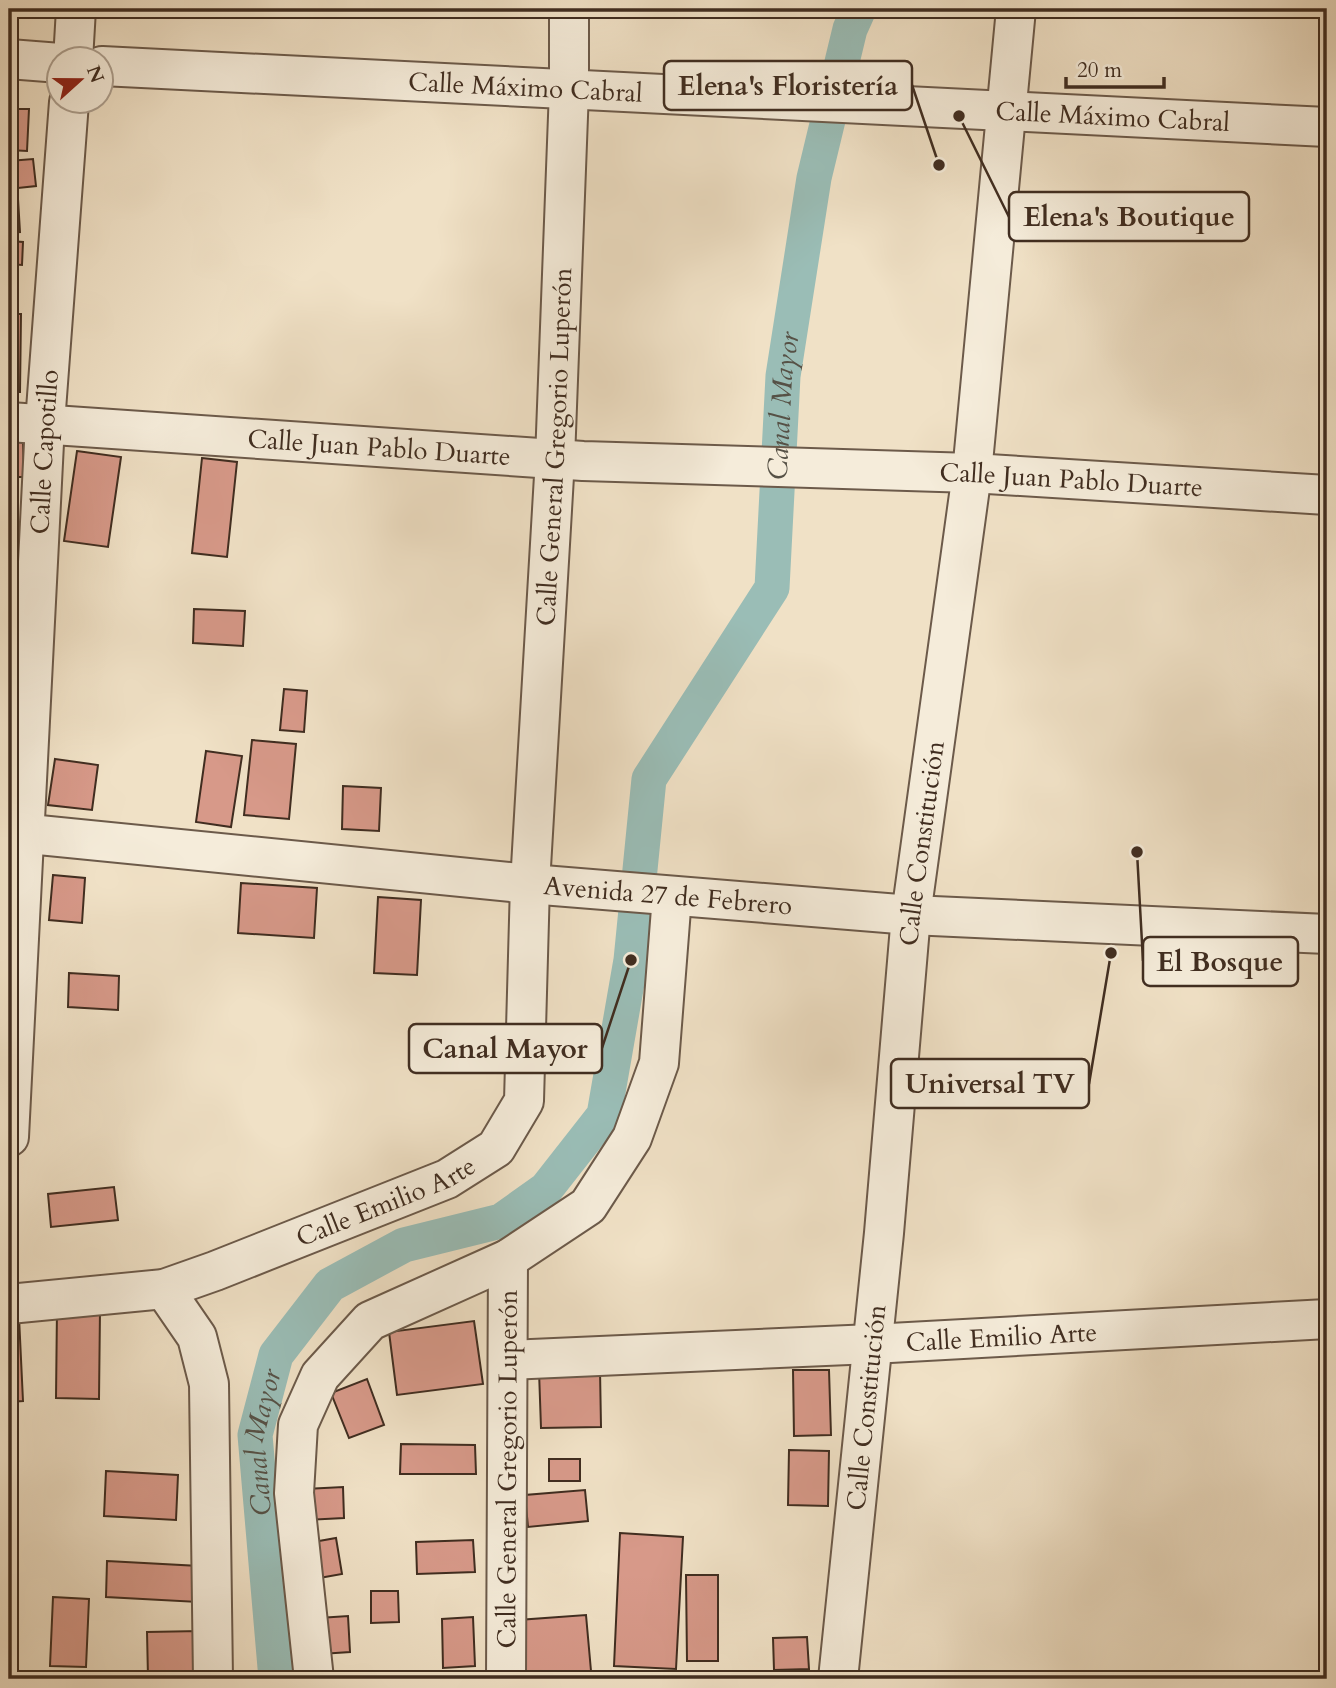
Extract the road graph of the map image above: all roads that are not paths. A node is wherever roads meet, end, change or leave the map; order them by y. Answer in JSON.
{"nodes":[{"id":1,"x":76,"y":9,"type":"edge"},
{"id":2,"x":569,"y":9,"type":"edge"},
{"id":3,"x":1016,"y":9,"type":"edge"},
{"id":4,"x":73,"y":46,"type":"edge"},
{"id":5,"x":9,"y":59,"type":"edge"},
{"id":6,"x":46,"y":62,"type":"edge"},
{"id":7,"x":116,"y":67,"type":"edge"},
{"id":8,"x":569,"y":90,"type":"junction"},
{"id":9,"x":1006,"y":111,"type":"junction"},
{"id":10,"x":67,"y":116,"type":"edge"},
{"id":11,"x":1327,"y":127,"type":"edge"},
{"id":12,"x":27,"y":423,"type":"edge"},
{"id":13,"x":555,"y":459,"type":"junction"},
{"id":14,"x":972,"y":473,"type":"junction"},
{"id":15,"x":1327,"y":495,"type":"edge"},
{"id":16,"x":17,"y":832,"type":"edge"},
{"id":17,"x":530,"y":884,"type":"junction"},
{"id":18,"x":667,"y":895,"type":"junction"},
{"id":19,"x":911,"y":915,"type":"junction"},
{"id":20,"x":1327,"y":934,"type":"edge"},
{"id":21,"x":9,"y":1137,"type":"edge"},
{"id":22,"x":508,"y":1259,"type":"junction"},
{"id":23,"x":164,"y":1289,"type":"junction"},
{"id":24,"x":9,"y":1304,"type":"edge"},
{"id":25,"x":1327,"y":1319,"type":"edge"},
{"id":26,"x":872,"y":1344,"type":"junction"},
{"id":27,"x":508,"y":1360,"type":"junction"},
{"id":28,"x":213,"y":1679,"type":"edge"},
{"id":29,"x":314,"y":1679,"type":"edge"},
{"id":30,"x":506,"y":1679,"type":"edge"},
{"id":31,"x":838,"y":1679,"type":"edge"}],
"edges":[{"from":1,"to":4,"type":"street"},
{"from":2,"to":8,"type":"street","name":"Calle General Gregorio Luperón"},
{"from":3,"to":9,"type":"street","name":"Calle Constitución"},
{"from":5,"to":6,"type":"street"},
{"from":7,"to":8,"type":"street","name":"Calle Máximo Cabral"},
{"from":8,"to":9,"type":"street","name":"Calle Máximo Cabral"},
{"from":8,"to":13,"type":"street","name":"Calle General Gregorio Luperón"},
{"from":9,"to":11,"type":"street","name":"Calle Máximo Cabral"},
{"from":9,"to":14,"type":"street","name":"Calle Constitución"},
{"from":10,"to":12,"type":"street","name":"Calle Capotillo"},
{"from":12,"to":13,"type":"street","name":"Calle Juan Pablo Duarte"},
{"from":12,"to":16,"type":"street","name":"Calle Capotillo"},
{"from":13,"to":14,"type":"street","name":"Calle Juan Pablo Duarte"},
{"from":13,"to":17,"type":"street","name":"Calle General Gregorio Luperón"},
{"from":14,"to":15,"type":"street","name":"Calle Juan Pablo Duarte"},
{"from":14,"to":19,"type":"street","name":"Calle Constitución"},
{"from":16,"to":17,"type":"street","name":"Avenida 27 de Febrero"},
{"from":16,"to":21,"type":"street","name":"Calle Capotillo"},
{"from":17,"to":18,"type":"street","name":"Avenida 27 de Febrero"},
{"from":17,"to":23,"type":"street","name":"Calle Emilio Arte"},
{"from":18,"to":19,"type":"street","name":"Avenida 27 de Febrero"},
{"from":18,"to":22,"type":"street"},
{"from":19,"to":20,"type":"street","name":"Avenida 27 de Febrero"},
{"from":19,"to":26,"type":"street","name":"Calle Constitución"},
{"from":22,"to":27,"type":"street","name":"Calle General Gregorio Luperón"},
{"from":22,"to":29,"type":"street"},
{"from":23,"to":24,"type":"street","name":"Calle Emilio Arte"},
{"from":23,"to":28,"type":"street"},
{"from":25,"to":26,"type":"street","name":"Calle Emilio Arte"},
{"from":26,"to":27,"type":"street","name":"Calle Emilio Arte"},
{"from":26,"to":31,"type":"street","name":"Calle Constitución"},
{"from":27,"to":30,"type":"street","name":"Calle General Gregorio Luperón"}]}
